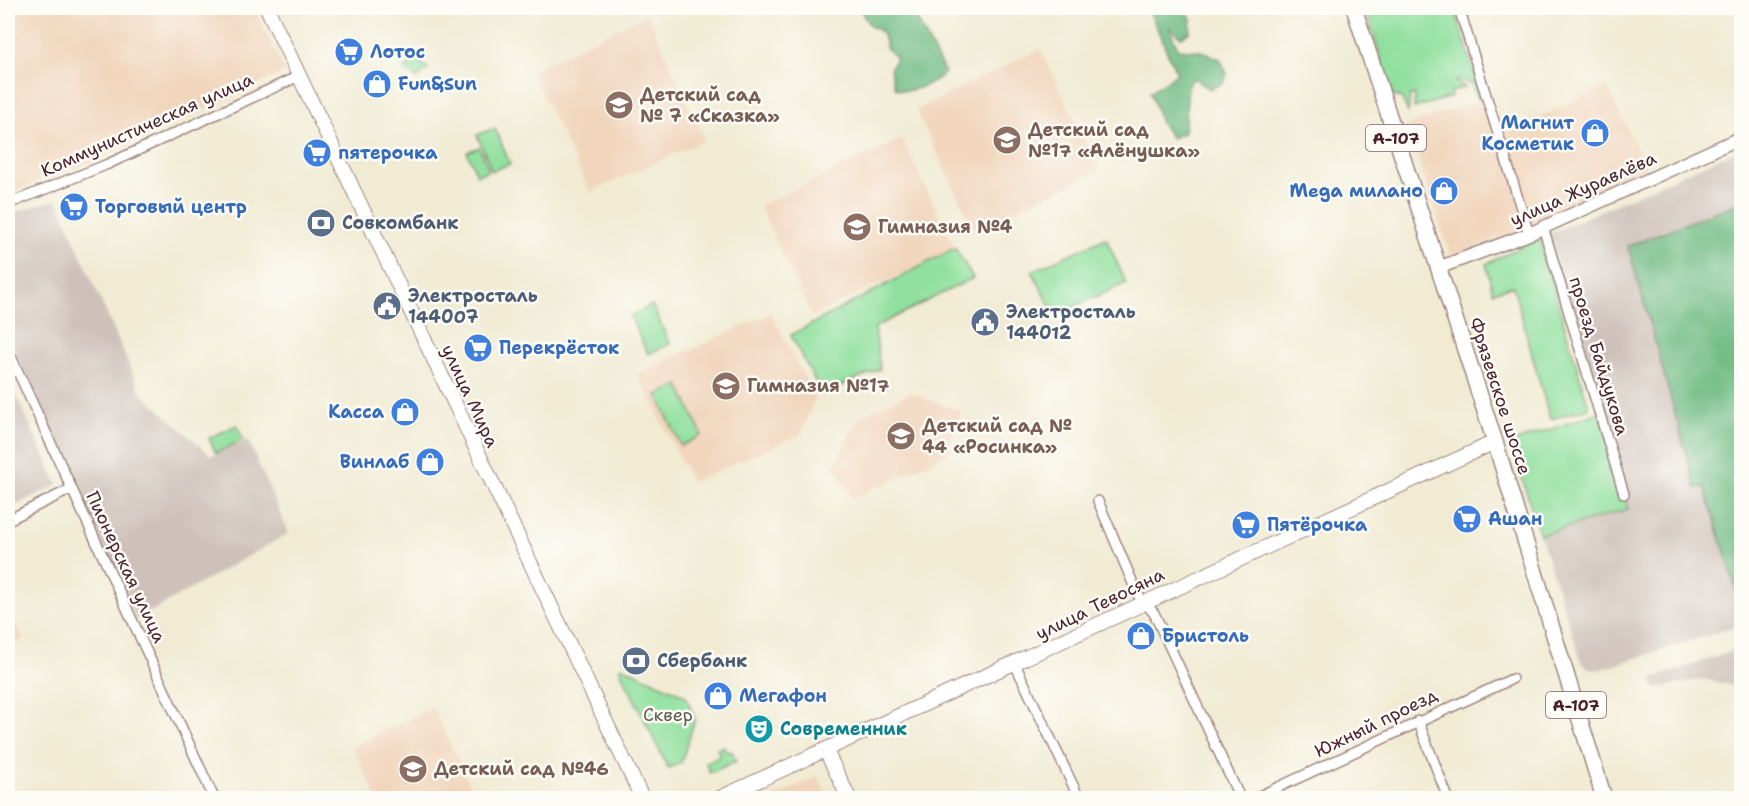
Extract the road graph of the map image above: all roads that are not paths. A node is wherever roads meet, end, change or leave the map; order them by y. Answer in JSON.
{"nodes":[{"id":1,"x":267,"y":8,"type":"edge"},
{"id":2,"x":1354,"y":8,"type":"edge"},
{"id":3,"x":1459,"y":8,"type":"edge"},
{"id":4,"x":299,"y":76,"type":"junction"},
{"id":5,"x":1742,"y":137,"type":"edge"},
{"id":6,"x":8,"y":204,"type":"edge"},
{"id":7,"x":1543,"y":227,"type":"junction"},
{"id":8,"x":1529,"y":234,"type":"junction"},
{"id":9,"x":1438,"y":267,"type":"junction"},
{"id":10,"x":8,"y":350,"type":"edge"},
{"id":11,"x":1495,"y":442,"type":"junction"},
{"id":12,"x":71,"y":489,"type":"junction"},
{"id":13,"x":1624,"y":494,"type":"dead end"},
{"id":14,"x":1098,"y":501,"type":"dead end"},
{"id":15,"x":8,"y":520,"type":"edge"},
{"id":16,"x":1143,"y":602,"type":"junction"},
{"id":17,"x":1015,"y":664,"type":"junction"},
{"id":18,"x":1512,"y":679,"type":"dead end"},
{"id":19,"x":1418,"y":721,"type":"junction"},
{"id":20,"x":826,"y":751,"type":"junction"},
{"id":21,"x":214,"y":798,"type":"edge"},
{"id":22,"x":642,"y":798,"type":"edge"},
{"id":23,"x":720,"y":798,"type":"edge"},
{"id":24,"x":849,"y":798,"type":"edge"},
{"id":25,"x":1078,"y":798,"type":"edge"},
{"id":26,"x":1240,"y":798,"type":"edge"},
{"id":27,"x":1255,"y":798,"type":"edge"},
{"id":28,"x":1448,"y":798,"type":"edge"},
{"id":29,"x":1604,"y":798,"type":"edge"}],
"edges":[{"from":1,"to":4,"type":"main road","name":"улица Мира"},
{"from":2,"to":9,"type":"highway","name":"Фрязевское шоссе","number":"А-107"},
{"from":3,"to":8,"type":"street"},
{"from":4,"to":6,"type":"street","name":"Коммунистическая улица"},
{"from":4,"to":22,"type":"main road","name":"улица Мира"},
{"from":5,"to":7,"type":"street","name":"улица Журавлёва"},
{"from":7,"to":8,"type":"street","name":"улица Журавлёва"},
{"from":7,"to":13,"type":"street","name":"проезд Байдукова"},
{"from":8,"to":9,"type":"street","name":"улица Журавлёва"},
{"from":9,"to":11,"type":"highway","name":"Фрязевское шоссе","number":"А-107"},
{"from":10,"to":12,"type":"street","name":"Пионерская улица"},
{"from":11,"to":16,"type":"main road","name":"улица Тевосяна"},
{"from":11,"to":29,"type":"highway","name":"Фрязевское шоссе","number":"А-107"},
{"from":12,"to":15,"type":"street"},
{"from":12,"to":21,"type":"street","name":"Пионерская улица"},
{"from":14,"to":16,"type":"street"},
{"from":16,"to":17,"type":"main road","name":"улица Тевосяна"},
{"from":16,"to":26,"type":"street"},
{"from":17,"to":20,"type":"main road","name":"улица Тевосяна"},
{"from":17,"to":25,"type":"street"},
{"from":18,"to":19,"type":"street","name":"Южный проезд"},
{"from":19,"to":27,"type":"street","name":"Южный проезд"},
{"from":19,"to":28,"type":"street"},
{"from":20,"to":23,"type":"main road","name":"улица Тевосяна"},
{"from":20,"to":24,"type":"main road"}]}
